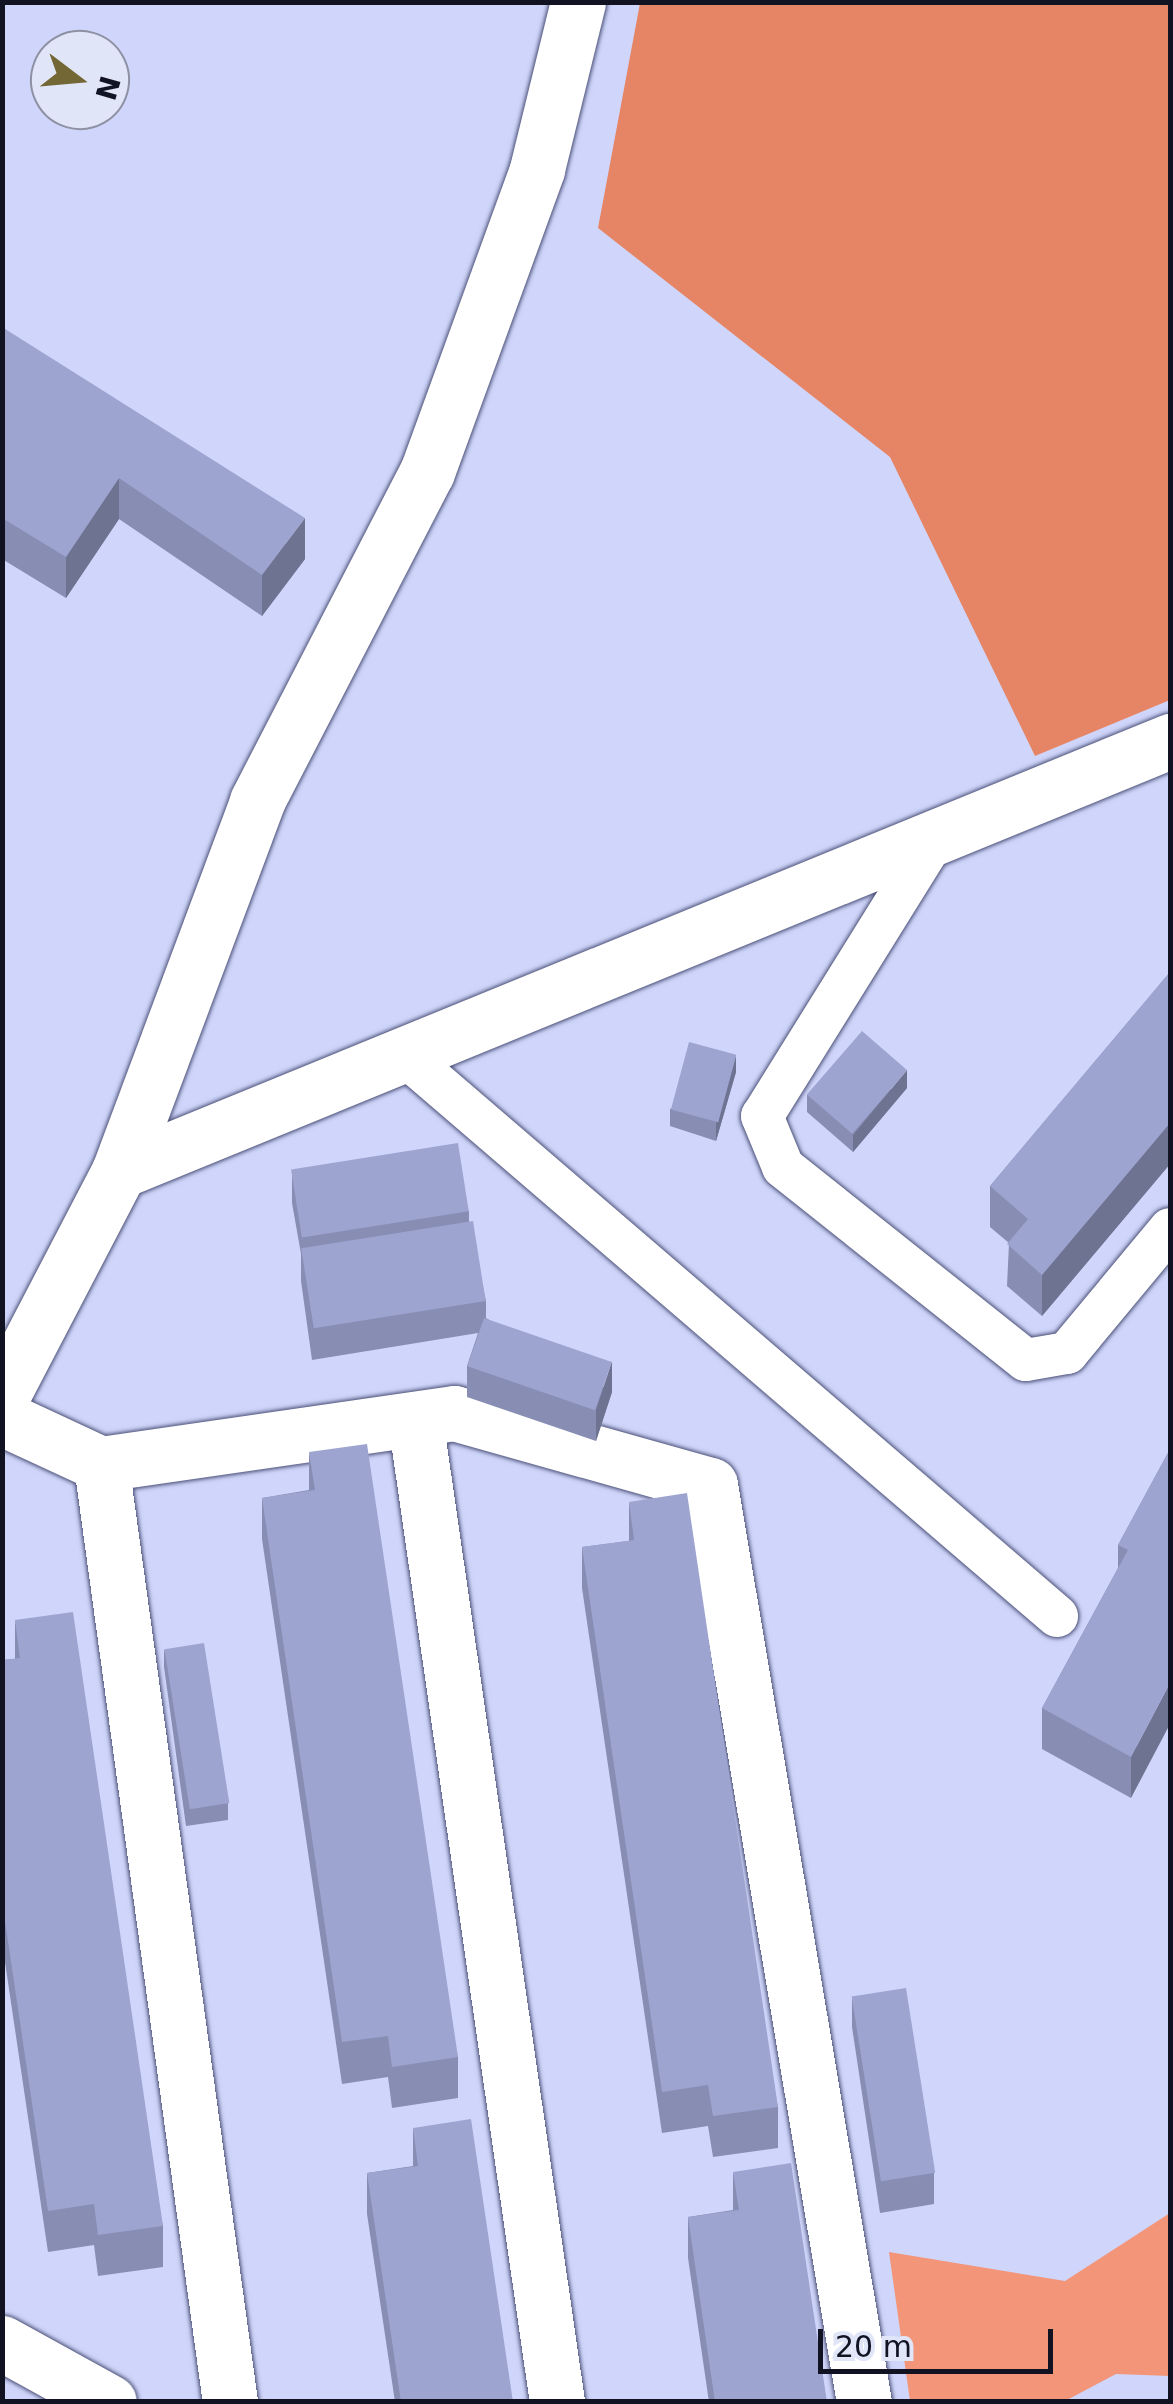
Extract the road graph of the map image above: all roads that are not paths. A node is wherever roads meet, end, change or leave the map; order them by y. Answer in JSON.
{"nodes":[{"id":1,"x":578,"y":2,"type":"edge"},
{"id":2,"x":1170,"y":742,"type":"edge"},
{"id":3,"x":936,"y":837,"type":"junction"},
{"id":4,"x":404,"y":1054,"type":"junction"},
{"id":5,"x":119,"y":1171,"type":"junction"},
{"id":6,"x":1170,"y":1228,"type":"edge"},
{"id":7,"x":2,"y":1396,"type":"edge"},
{"id":8,"x":2,"y":1418,"type":"edge"},
{"id":9,"x":414,"y":1419,"type":"junction"},
{"id":10,"x":102,"y":1464,"type":"junction"},
{"id":11,"x":1057,"y":1616,"type":"dead end"},
{"id":12,"x":2,"y":2343,"type":"edge"},
{"id":13,"x":109,"y":2402,"type":"edge"},
{"id":14,"x":230,"y":2402,"type":"edge"},
{"id":15,"x":557,"y":2402,"type":"edge"},
{"id":16,"x":864,"y":2402,"type":"edge"}],
"edges":[{"from":1,"to":5,"type":"street"},
{"from":2,"to":3,"type":"street"},
{"from":3,"to":4,"type":"street"},
{"from":3,"to":6,"type":"lane"},
{"from":4,"to":5,"type":"street"},
{"from":4,"to":11,"type":"lane"},
{"from":5,"to":7,"type":"street"},
{"from":8,"to":10,"type":"street"},
{"from":9,"to":10,"type":"street"},
{"from":9,"to":15,"type":"street"},
{"from":9,"to":16,"type":"street"},
{"from":10,"to":14,"type":"street"},
{"from":12,"to":13,"type":"street"}]}
